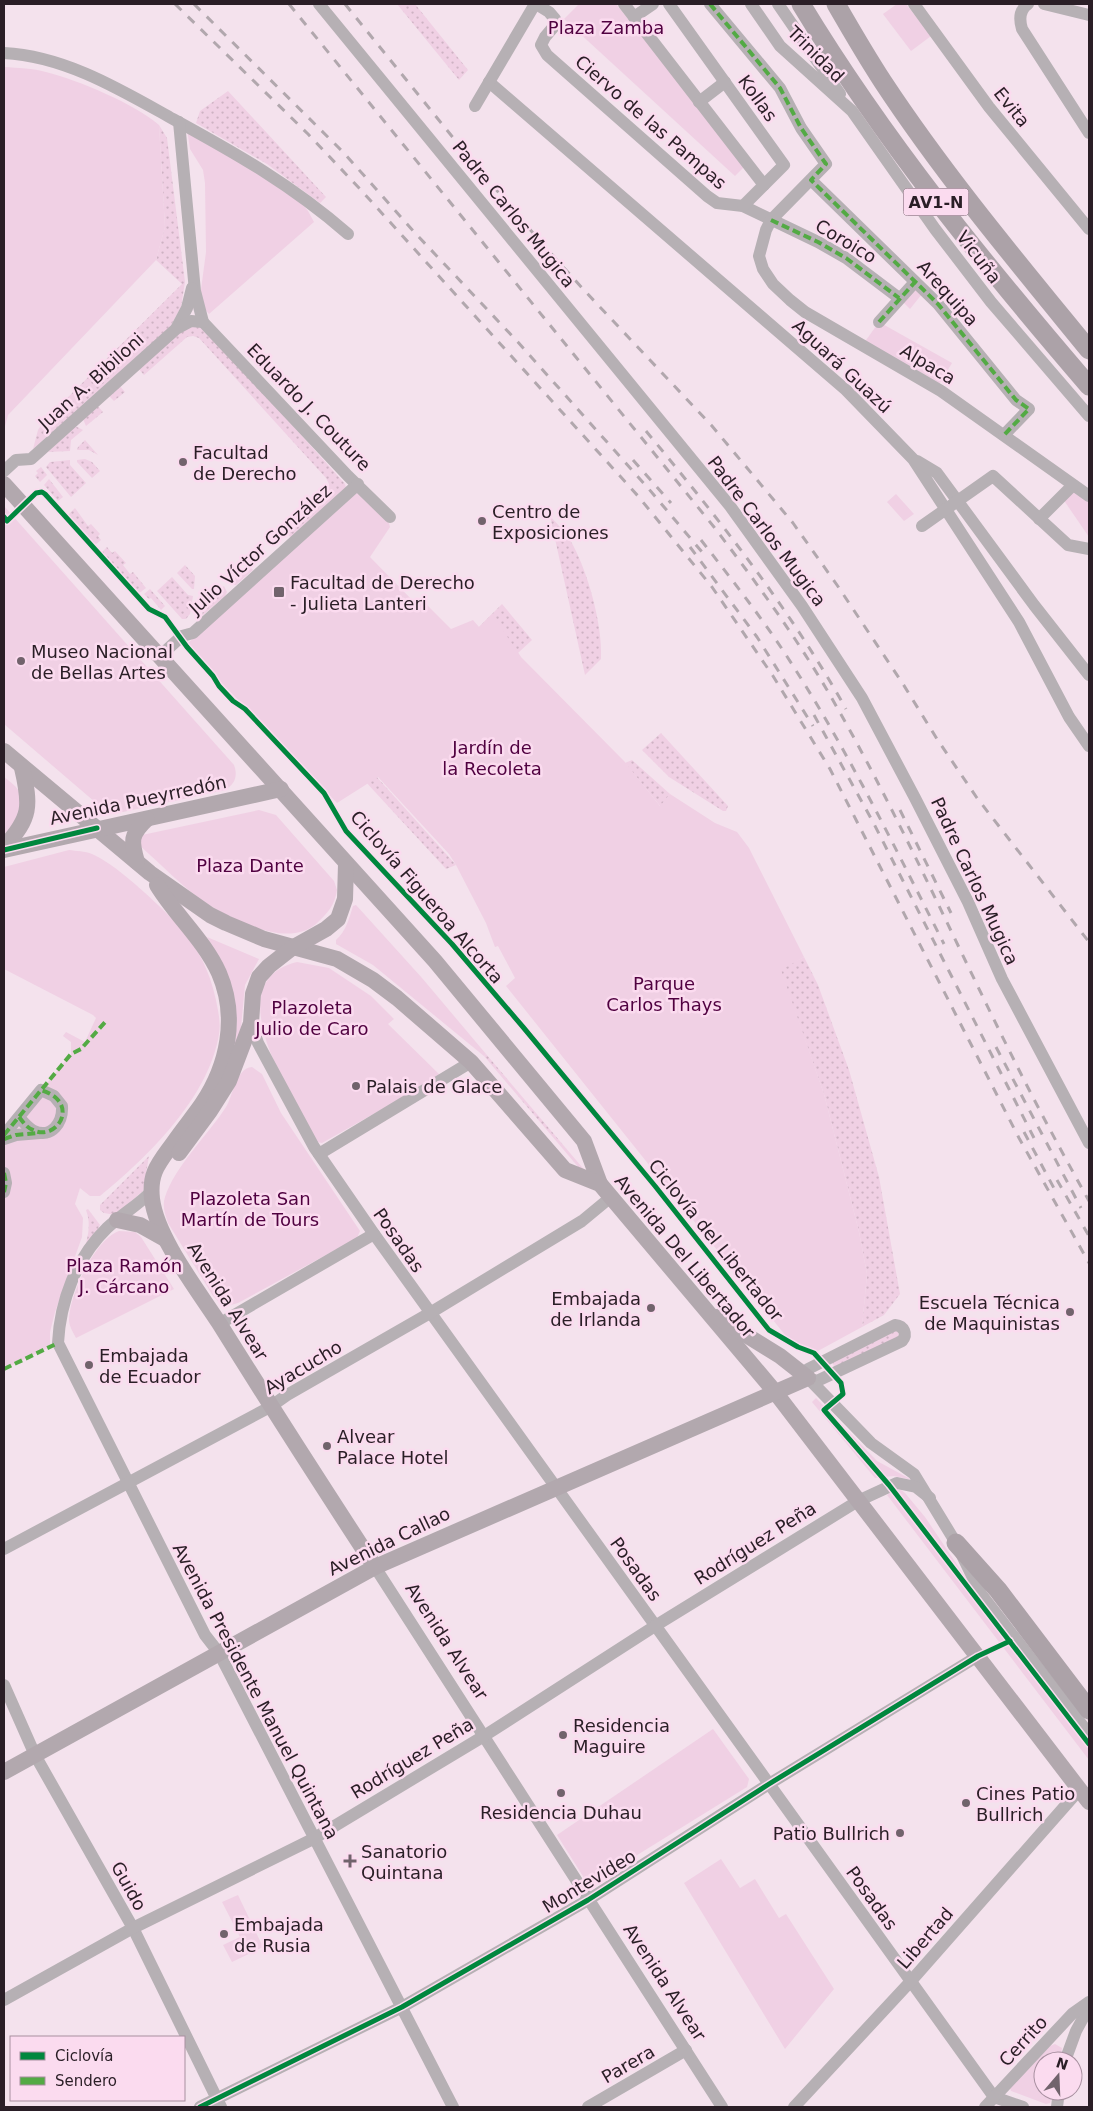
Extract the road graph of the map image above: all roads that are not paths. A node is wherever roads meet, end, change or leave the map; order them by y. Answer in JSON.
{"nodes":[{"id":1,"x":320,"y":4,"type":"edge"},
{"id":2,"x":536,"y":4,"type":"edge"},
{"id":3,"x":624,"y":4,"type":"edge"},
{"id":4,"x":652,"y":4,"type":"edge"},
{"id":5,"x":669,"y":4,"type":"edge"},
{"id":6,"x":710,"y":4,"type":"edge"},
{"id":7,"x":751,"y":4,"type":"edge"},
{"id":8,"x":778,"y":4,"type":"edge"},
{"id":9,"x":801,"y":4,"type":"edge"},
{"id":10,"x":836,"y":4,"type":"edge"},
{"id":11,"x":914,"y":4,"type":"edge"},
{"id":12,"x":1044,"y":4,"type":"edge"},
{"id":13,"x":1025,"y":8,"type":"edge"},
{"id":14,"x":1089,"y":15,"type":"edge"},
{"id":15,"x":634,"y":17,"type":"junction"},
{"id":16,"x":4,"y":53,"type":"edge"},
{"id":17,"x":488,"y":82,"type":"junction"},
{"id":18,"x":725,"y":82,"type":"junction"},
{"id":19,"x":699,"y":102,"type":"junction"},
{"id":20,"x":475,"y":106,"type":"dead end"},
{"id":21,"x":847,"y":107,"type":"junction"},
{"id":22,"x":179,"y":122,"type":"junction"},
{"id":23,"x":1089,"y":134,"type":"edge"},
{"id":24,"x":811,"y":180,"type":"junction"},
{"id":25,"x":764,"y":185,"type":"junction"},
{"id":26,"x":743,"y":206,"type":"junction"},
{"id":27,"x":771,"y":220,"type":"junction"},
{"id":28,"x":1089,"y":229,"type":"edge"},
{"id":29,"x":348,"y":234,"type":"dead end"},
{"id":30,"x":194,"y":280,"type":"junction"},
{"id":31,"x":916,"y":282,"type":"junction"},
{"id":32,"x":899,"y":298,"type":"junction"},
{"id":33,"x":203,"y":322,"type":"junction"},
{"id":34,"x":879,"y":322,"type":"dead end"},
{"id":35,"x":176,"y":328,"type":"junction"},
{"id":36,"x":1089,"y":350,"type":"edge"},
{"id":37,"x":1089,"y":386,"type":"edge"},
{"id":38,"x":1089,"y":416,"type":"edge"},
{"id":39,"x":1004,"y":435,"type":"junction"},
{"id":40,"x":913,"y":458,"type":"junction"},
{"id":41,"x":4,"y":471,"type":"edge"},
{"id":42,"x":4,"y":484,"type":"edge"},
{"id":43,"x":358,"y":484,"type":"junction"},
{"id":44,"x":1073,"y":485,"type":"junction"},
{"id":45,"x":1089,"y":496,"type":"edge"},
{"id":46,"x":958,"y":501,"type":"junction"},
{"id":47,"x":946,"y":509,"type":"junction"},
{"id":48,"x":390,"y":517,"type":"dead end"},
{"id":49,"x":1039,"y":519,"type":"junction"},
{"id":50,"x":922,"y":526,"type":"dead end"},
{"id":51,"x":1089,"y":550,"type":"edge"},
{"id":52,"x":160,"y":656,"type":"junction"},
{"id":53,"x":1089,"y":675,"type":"edge"},
{"id":54,"x":1089,"y":746,"type":"edge"},
{"id":55,"x":4,"y":752,"type":"edge"},
{"id":56,"x":22,"y":768,"type":"junction"},
{"id":57,"x":282,"y":789,"type":"junction"},
{"id":58,"x":147,"y":819,"type":"junction"},
{"id":59,"x":97,"y":828,"type":"junction"},
{"id":60,"x":4,"y":848,"type":"edge"},
{"id":61,"x":137,"y":862,"type":"junction"},
{"id":62,"x":346,"y":864,"type":"junction"},
{"id":63,"x":150,"y":873,"type":"junction"},
{"id":64,"x":292,"y":948,"type":"junction"},
{"id":65,"x":251,"y":1023,"type":"junction"},
{"id":66,"x":471,"y":1062,"type":"junction"},
{"id":67,"x":19,"y":1117,"type":"junction"},
{"id":68,"x":40,"y":1132,"type":"junction"},
{"id":69,"x":4,"y":1137,"type":"edge"},
{"id":70,"x":1089,"y":1143,"type":"edge"},
{"id":71,"x":318,"y":1154,"type":"junction"},
{"id":72,"x":4,"y":1173,"type":"edge"},
{"id":73,"x":600,"y":1184,"type":"junction"},
{"id":74,"x":4,"y":1192,"type":"edge"},
{"id":75,"x":151,"y":1192,"type":"junction"},
{"id":76,"x":611,"y":1197,"type":"junction"},
{"id":77,"x":117,"y":1220,"type":"junction"},
{"id":78,"x":374,"y":1234,"type":"junction"},
{"id":79,"x":165,"y":1238,"type":"junction"},
{"id":80,"x":706,"y":1310,"type":"junction"},
{"id":81,"x":430,"y":1313,"type":"junction"},
{"id":82,"x":219,"y":1324,"type":"junction"},
{"id":83,"x":808,"y":1378,"type":"junction"},
{"id":84,"x":774,"y":1392,"type":"junction"},
{"id":85,"x":270,"y":1407,"type":"junction"},
{"id":86,"x":128,"y":1483,"type":"junction"},
{"id":87,"x":556,"y":1488,"type":"junction"},
{"id":88,"x":930,"y":1498,"type":"junction"},
{"id":89,"x":858,"y":1502,"type":"junction"},
{"id":90,"x":956,"y":1542,"type":"junction"},
{"id":91,"x":4,"y":1550,"type":"edge"},
{"id":92,"x":375,"y":1567,"type":"junction"},
{"id":93,"x":655,"y":1626,"type":"junction"},
{"id":94,"x":219,"y":1653,"type":"junction"},
{"id":95,"x":978,"y":1656,"type":"junction"},
{"id":96,"x":4,"y":1684,"type":"edge"},
{"id":97,"x":1089,"y":1710,"type":"edge"},
{"id":98,"x":1089,"y":1734,"type":"edge"},
{"id":99,"x":484,"y":1736,"type":"junction"},
{"id":100,"x":35,"y":1755,"type":"junction"},
{"id":101,"x":4,"y":1772,"type":"edge"},
{"id":102,"x":769,"y":1784,"type":"junction"},
{"id":103,"x":1085,"y":1796,"type":"edge"},
{"id":104,"x":313,"y":1839,"type":"junction"},
{"id":105,"x":588,"y":1900,"type":"junction"},
{"id":106,"x":133,"y":1928,"type":"junction"},
{"id":107,"x":911,"y":1981,"type":"junction"},
{"id":108,"x":4,"y":2000,"type":"edge"},
{"id":109,"x":1089,"y":2002,"type":"edge"},
{"id":110,"x":402,"y":2007,"type":"junction"},
{"id":111,"x":1089,"y":2008,"type":"edge"},
{"id":112,"x":686,"y":2050,"type":"junction"},
{"id":113,"x":1069,"y":2051,"type":"edge"},
{"id":114,"x":994,"y":2097,"type":"junction"},
{"id":115,"x":219,"y":2103,"type":"edge"},
{"id":116,"x":200,"y":2107,"type":"edge"},
{"id":117,"x":452,"y":2107,"type":"edge"},
{"id":118,"x":588,"y":2107,"type":"edge"},
{"id":119,"x":722,"y":2107,"type":"edge"},
{"id":120,"x":794,"y":2107,"type":"edge"},
{"id":121,"x":986,"y":2107,"type":"edge"},
{"id":122,"x":1023,"y":2107,"type":"edge"}],
"edges":[{"from":1,"to":70,"type":"street","name":"Padre Carlos Mugica"},
{"from":2,"to":17,"type":"street"},
{"from":2,"to":26,"type":"street","name":"Ciervo de las Pampas"},
{"from":3,"to":15,"type":"street"},
{"from":4,"to":15,"type":"street"},
{"from":5,"to":18,"type":"street","name":"Kollas"},
{"from":6,"to":24,"type":"street"},
{"from":7,"to":21,"type":"street","name":"Trinidad"},
{"from":8,"to":21,"type":"street","name":"Vicuña"},
{"from":9,"to":37,"type":"highway","number":"AV1-N"},
{"from":10,"to":36,"type":"highway","number":"AV1-N"},
{"from":11,"to":28,"type":"street","name":"Evita"},
{"from":12,"to":14,"type":"street"},
{"from":13,"to":23,"type":"street"},
{"from":15,"to":19,"type":"street"},
{"from":16,"to":22,"type":"street"},
{"from":17,"to":20,"type":"street"},
{"from":17,"to":40,"type":"street","name":"Aguará Guazú"},
{"from":18,"to":19,"type":"street"},
{"from":18,"to":25,"type":"street","name":"Kollas"},
{"from":19,"to":25,"type":"street"},
{"from":21,"to":38,"type":"street","name":"Vicuña"},
{"from":22,"to":29,"type":"street"},
{"from":22,"to":30,"type":"street"},
{"from":24,"to":27,"type":"street"},
{"from":24,"to":31,"type":"street","name":"Arequipa"},
{"from":25,"to":26,"type":"street","name":"Kollas"},
{"from":26,"to":27,"type":"street"},
{"from":27,"to":32,"type":"street","name":"Coroico"},
{"from":27,"to":39,"type":"street","name":"Alpaca"},
{"from":30,"to":33,"type":"street"},
{"from":30,"to":35,"type":"street"},
{"from":31,"to":32,"type":"street"},
{"from":31,"to":39,"type":"street","name":"Arequipa"},
{"from":32,"to":34,"type":"street"},
{"from":33,"to":35,"type":"street","name":"Juan A. Bibiloni"},
{"from":33,"to":43,"type":"street","name":"Eduardo J. Couture"},
{"from":35,"to":41,"type":"street","name":"Juan A. Bibiloni"},
{"from":39,"to":44,"type":"street","name":"Alpaca"},
{"from":40,"to":46,"type":"street"},
{"from":40,"to":47,"type":"street","name":"Aguará Guazú"},
{"from":42,"to":52,"type":"main road"},
{"from":43,"to":48,"type":"street","name":"Eduardo J. Couture"},
{"from":43,"to":52,"type":"street","name":"Julio Víctor González"},
{"from":44,"to":45,"type":"street","name":"Alpaca"},
{"from":44,"to":49,"type":"street"},
{"from":46,"to":47,"type":"street"},
{"from":46,"to":49,"type":"street"},
{"from":46,"to":53,"type":"street"},
{"from":47,"to":50,"type":"street"},
{"from":47,"to":54,"type":"street","name":"Aguará Guazú"},
{"from":49,"to":51,"type":"street"},
{"from":52,"to":57,"type":"main road"},
{"from":55,"to":56,"type":"main road","name":"Avenida Del Libertador"},
{"from":56,"to":59,"type":"main road","name":"Avenida Del Libertador"},
{"from":56,"to":60,"type":"main road"},
{"from":57,"to":58,"type":"main road","name":"Avenida Pueyrredón"},
{"from":57,"to":62,"type":"main road"},
{"from":58,"to":59,"type":"main road","name":"Avenida Pueyrredón"},
{"from":58,"to":61,"type":"main road"},
{"from":59,"to":60,"type":"main road","name":"Avenida Pueyrredón"},
{"from":59,"to":61,"type":"main road","name":"Avenida Del Libertador"},
{"from":61,"to":63,"type":"main road","name":"Avenida Del Libertador"},
{"from":62,"to":64,"type":"main road"},
{"from":62,"to":73,"type":"main road"},
{"from":63,"to":64,"type":"main road","name":"Avenida Del Libertador"},
{"from":63,"to":75,"type":"main road","name":"Avenida Alvear"},
{"from":64,"to":65,"type":"main road"},
{"from":64,"to":66,"type":"main road","name":"Avenida Del Libertador"},
{"from":65,"to":71,"type":"street","name":"Posadas"},
{"from":65,"to":75,"type":"main road"},
{"from":66,"to":71,"type":"street"},
{"from":66,"to":73,"type":"main road","name":"Avenida Del Libertador"},
{"from":67,"to":68,"type":"street"},
{"from":67,"to":68,"type":"street"},
{"from":67,"to":69,"type":"street"},
{"from":68,"to":69,"type":"street"},
{"from":71,"to":78,"type":"street","name":"Posadas"},
{"from":72,"to":74,"type":"street"},
{"from":73,"to":76,"type":"main road","name":"Avenida Del Libertador"},
{"from":75,"to":77,"type":"street"},
{"from":75,"to":79,"type":"main road","name":"Avenida Alvear"},
{"from":76,"to":80,"type":"main road","name":"Avenida Del Libertador"},
{"from":76,"to":81,"type":"street","name":"Ayacucho"},
{"from":77,"to":79,"type":"main road"},
{"from":77,"to":86,"type":"street","name":"Avenida Presidente Manuel Quintana"},
{"from":78,"to":81,"type":"street","name":"Posadas"},
{"from":78,"to":82,"type":"street"},
{"from":79,"to":82,"type":"main road","name":"Avenida Alvear"},
{"from":80,"to":83,"type":"main road"},
{"from":80,"to":84,"type":"main road","name":"Avenida Del Libertador"},
{"from":81,"to":85,"type":"street","name":"Ayacucho"},
{"from":81,"to":87,"type":"street","name":"Posadas"},
{"from":82,"to":85,"type":"main road","name":"Avenida Alvear"},
{"from":83,"to":83,"type":"street","name":"Avenida Callao"},
{"from":83,"to":84,"type":"main road","name":"Avenida Callao"},
{"from":83,"to":88,"type":"street"},
{"from":84,"to":87,"type":"main road","name":"Avenida Callao"},
{"from":84,"to":89,"type":"main road","name":"Avenida Del Libertador"},
{"from":85,"to":86,"type":"street","name":"Ayacucho"},
{"from":85,"to":92,"type":"main road","name":"Avenida Alvear"},
{"from":86,"to":91,"type":"street","name":"Ayacucho"},
{"from":86,"to":94,"type":"street","name":"Avenida Presidente Manuel Quintana"},
{"from":87,"to":92,"type":"main road","name":"Avenida Callao"},
{"from":87,"to":93,"type":"street","name":"Posadas"},
{"from":88,"to":89,"type":"street","name":"Rodríguez Peña"},
{"from":88,"to":90,"type":"street"},
{"from":89,"to":93,"type":"street","name":"Rodríguez Peña"},
{"from":89,"to":95,"type":"main road","name":"Avenida Del Libertador"},
{"from":90,"to":97,"type":"highway"},
{"from":90,"to":98,"type":"street"},
{"from":92,"to":94,"type":"main road","name":"Avenida Callao"},
{"from":92,"to":99,"type":"street","name":"Avenida Alvear"},
{"from":93,"to":99,"type":"street","name":"Rodríguez Peña"},
{"from":93,"to":102,"type":"street","name":"Posadas"},
{"from":94,"to":100,"type":"main road","name":"Avenida Callao"},
{"from":94,"to":104,"type":"street","name":"Avenida Presidente Manuel Quintana"},
{"from":95,"to":102,"type":"street","name":"Montevideo"},
{"from":95,"to":103,"type":"main road","name":"Avenida Del Libertador"},
{"from":96,"to":100,"type":"street","name":"Guido"},
{"from":99,"to":104,"type":"street","name":"Rodríguez Peña"},
{"from":99,"to":105,"type":"street","name":"Avenida Alvear"},
{"from":100,"to":101,"type":"main road","name":"Avenida Callao"},
{"from":100,"to":106,"type":"street","name":"Guido"},
{"from":102,"to":105,"type":"street","name":"Montevideo"},
{"from":102,"to":107,"type":"street","name":"Posadas"},
{"from":103,"to":107,"type":"street","name":"Libertad"},
{"from":104,"to":106,"type":"street","name":"Rodríguez Peña"},
{"from":104,"to":110,"type":"street","name":"Avenida Presidente Manuel Quintana"},
{"from":105,"to":110,"type":"street","name":"Montevideo"},
{"from":105,"to":112,"type":"street","name":"Avenida Alvear"},
{"from":106,"to":108,"type":"street","name":"Rodríguez Peña"},
{"from":106,"to":115,"type":"street","name":"Guido"},
{"from":107,"to":114,"type":"street","name":"Posadas"},
{"from":107,"to":120,"type":"street","name":"Libertad"},
{"from":109,"to":114,"type":"street","name":"Cerrito"},
{"from":110,"to":115,"type":"street","name":"Montevideo"},
{"from":110,"to":117,"type":"street","name":"Avenida Presidente Manuel Quintana"},
{"from":111,"to":113,"type":"street"},
{"from":112,"to":118,"type":"street","name":"Parera"},
{"from":112,"to":119,"type":"street","name":"Avenida Alvear"},
{"from":114,"to":121,"type":"street","name":"Cerrito"},
{"from":114,"to":122,"type":"street"},
{"from":115,"to":116,"type":"street","name":"Montevideo"}]}
